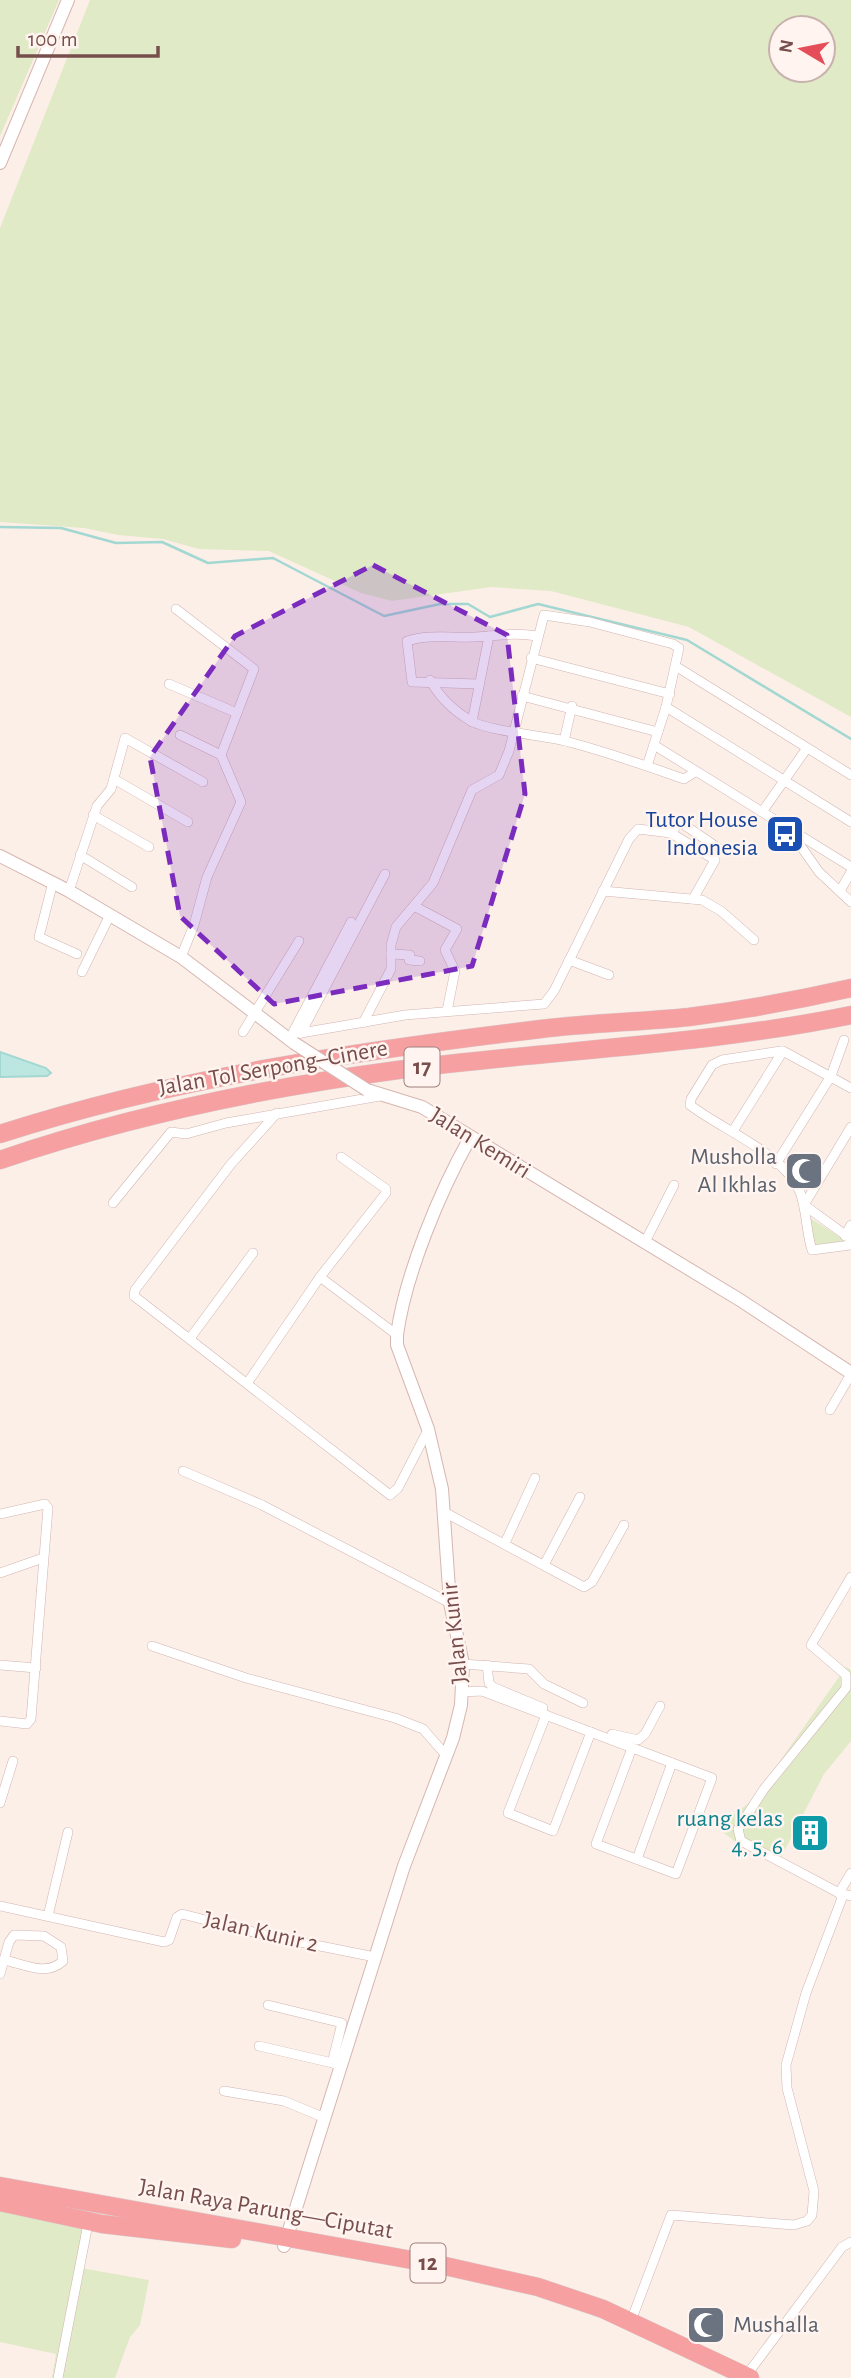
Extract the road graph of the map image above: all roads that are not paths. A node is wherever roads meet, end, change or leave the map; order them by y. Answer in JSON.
{"nodes":[{"id":1,"x":68,"y":0,"type":"edge"},
{"id":2,"x":0,"y":163,"type":"edge"},
{"id":3,"x":176,"y":609,"type":"dead end"},
{"id":4,"x":489,"y":636,"type":"junction"},
{"id":5,"x":537,"y":636,"type":"junction"},
{"id":6,"x":531,"y":658,"type":"junction"},
{"id":7,"x":677,"y":667,"type":"junction"},
{"id":8,"x":430,"y":680,"type":"junction"},
{"id":9,"x":169,"y":684,"type":"dead end"},
{"id":10,"x":479,"y":684,"type":"junction"},
{"id":11,"x":670,"y":694,"type":"junction"},
{"id":12,"x":522,"y":696,"type":"junction"},
{"id":13,"x":572,"y":706,"type":"junction"},
{"id":14,"x":666,"y":707,"type":"junction"},
{"id":15,"x":237,"y":713,"type":"junction"},
{"id":16,"x":472,"y":722,"type":"junction"},
{"id":17,"x":514,"y":730,"type":"junction"},
{"id":18,"x":658,"y":732,"type":"junction"},
{"id":19,"x":180,"y":735,"type":"dead end"},
{"id":20,"x":564,"y":741,"type":"junction"},
{"id":21,"x":654,"y":745,"type":"junction"},
{"id":22,"x":807,"y":748,"type":"junction"},
{"id":23,"x":221,"y":755,"type":"junction"},
{"id":24,"x":647,"y":766,"type":"junction"},
{"id":25,"x":695,"y":772,"type":"junction"},
{"id":26,"x":851,"y":775,"type":"edge"},
{"id":27,"x":114,"y":779,"type":"junction"},
{"id":28,"x":786,"y":781,"type":"junction"},
{"id":29,"x":203,"y":782,"type":"dead end"},
{"id":30,"x":762,"y":812,"type":"junction"},
{"id":31,"x":93,"y":815,"type":"junction"},
{"id":32,"x":188,"y":822,"type":"dead end"},
{"id":33,"x":851,"y":822,"type":"edge"},
{"id":34,"x":790,"y":831,"type":"junction"},
{"id":35,"x":671,"y":833,"type":"junction"},
{"id":36,"x":149,"y":847,"type":"dead end"},
{"id":37,"x":721,"y":850,"type":"dead end"},
{"id":38,"x":80,"y":855,"type":"junction"},
{"id":39,"x":0,"y":856,"type":"edge"},
{"id":40,"x":851,"y":869,"type":"edge"},
{"id":41,"x":385,"y":874,"type":"dead end"},
{"id":42,"x":53,"y":882,"type":"junction"},
{"id":43,"x":132,"y":887,"type":"dead end"},
{"id":44,"x":69,"y":891,"type":"junction"},
{"id":45,"x":603,"y":891,"type":"junction"},
{"id":46,"x":840,"y":891,"type":"junction"},
{"id":47,"x":693,"y":899,"type":"junction"},
{"id":48,"x":851,"y":902,"type":"edge"},
{"id":49,"x":414,"y":906,"type":"junction"},
{"id":50,"x":110,"y":915,"type":"junction"},
{"id":51,"x":351,"y":922,"type":"dead end"},
{"id":52,"x":754,"y":940,"type":"dead end"},
{"id":53,"x":299,"y":941,"type":"dead end"},
{"id":54,"x":77,"y":954,"type":"dead end"},
{"id":55,"x":391,"y":954,"type":"junction"},
{"id":56,"x":181,"y":957,"type":"junction"},
{"id":57,"x":569,"y":960,"type":"junction"},
{"id":58,"x":420,"y":961,"type":"dead end"},
{"id":59,"x":82,"y":972,"type":"dead end"},
{"id":60,"x":609,"y":975,"type":"dead end"},
{"id":61,"x":851,"y":988,"type":"edge"},
{"id":62,"x":447,"y":1011,"type":"junction"},
{"id":63,"x":254,"y":1014,"type":"junction"},
{"id":64,"x":851,"y":1015,"type":"edge"},
{"id":65,"x":363,"y":1023,"type":"junction"},
{"id":66,"x":243,"y":1032,"type":"dead end"},
{"id":67,"x":293,"y":1037,"type":"junction"},
{"id":68,"x":844,"y":1040,"type":"dead end"},
{"id":69,"x":781,"y":1051,"type":"junction"},
{"id":70,"x":831,"y":1076,"type":"junction"},
{"id":71,"x":851,"y":1088,"type":"edge"},
{"id":72,"x":380,"y":1096,"type":"junction"},
{"id":73,"x":278,"y":1113,"type":"junction"},
{"id":74,"x":851,"y":1127,"type":"edge"},
{"id":75,"x":733,"y":1131,"type":"junction"},
{"id":76,"x":0,"y":1134,"type":"edge"},
{"id":77,"x":470,"y":1138,"type":"junction"},
{"id":78,"x":341,"y":1157,"type":"dead end"},
{"id":79,"x":0,"y":1160,"type":"edge"},
{"id":80,"x":776,"y":1164,"type":"junction"},
{"id":81,"x":674,"y":1185,"type":"dead end"},
{"id":82,"x":113,"y":1203,"type":"dead end"},
{"id":83,"x":804,"y":1205,"type":"junction"},
{"id":84,"x":851,"y":1225,"type":"edge"},
{"id":85,"x":849,"y":1240,"type":"edge"},
{"id":86,"x":645,"y":1242,"type":"junction"},
{"id":87,"x":253,"y":1253,"type":"dead end"},
{"id":88,"x":320,"y":1278,"type":"junction"},
{"id":89,"x":397,"y":1335,"type":"junction"},
{"id":90,"x":191,"y":1337,"type":"junction"},
{"id":91,"x":851,"y":1373,"type":"edge"},
{"id":92,"x":248,"y":1382,"type":"junction"},
{"id":93,"x":830,"y":1410,"type":"dead end"},
{"id":94,"x":428,"y":1429,"type":"junction"},
{"id":95,"x":183,"y":1471,"type":"dead end"},
{"id":96,"x":535,"y":1478,"type":"dead end"},
{"id":97,"x":580,"y":1496,"type":"dead end"},
{"id":98,"x":444,"y":1513,"type":"junction"},
{"id":99,"x":0,"y":1514,"type":"edge"},
{"id":100,"x":624,"y":1525,"type":"dead end"},
{"id":101,"x":505,"y":1544,"type":"junction"},
{"id":102,"x":43,"y":1558,"type":"junction"},
{"id":103,"x":544,"y":1565,"type":"junction"},
{"id":104,"x":0,"y":1573,"type":"edge"},
{"id":105,"x":851,"y":1577,"type":"edge"},
{"id":106,"x":450,"y":1603,"type":"junction"},
{"id":107,"x":152,"y":1646,"type":"dead end"},
{"id":108,"x":463,"y":1664,"type":"junction"},
{"id":109,"x":0,"y":1665,"type":"edge"},
{"id":110,"x":487,"y":1665,"type":"junction"},
{"id":111,"x":36,"y":1668,"type":"junction"},
{"id":112,"x":849,"y":1672,"type":"edge"},
{"id":113,"x":462,"y":1692,"type":"junction"},
{"id":114,"x":583,"y":1703,"type":"dead end"},
{"id":115,"x":660,"y":1706,"type":"dead end"},
{"id":116,"x":546,"y":1715,"type":"junction"},
{"id":117,"x":0,"y":1721,"type":"edge"},
{"id":118,"x":590,"y":1732,"type":"junction"},
{"id":119,"x":632,"y":1748,"type":"junction"},
{"id":120,"x":444,"y":1754,"type":"junction"},
{"id":121,"x":13,"y":1761,"type":"dead end"},
{"id":122,"x":672,"y":1763,"type":"junction"},
{"id":123,"x":0,"y":1803,"type":"edge"},
{"id":124,"x":68,"y":1832,"type":"dead end"},
{"id":125,"x":637,"y":1859,"type":"junction"},
{"id":126,"x":851,"y":1873,"type":"edge"},
{"id":127,"x":839,"y":1893,"type":"junction"},
{"id":128,"x":851,"y":1896,"type":"edge"},
{"id":129,"x":0,"y":1906,"type":"edge"},
{"id":130,"x":48,"y":1916,"type":"junction"},
{"id":131,"x":375,"y":1957,"type":"junction"},
{"id":132,"x":4,"y":1960,"type":"junction"},
{"id":133,"x":0,"y":1974,"type":"edge"},
{"id":134,"x":268,"y":2005,"type":"dead end"},
{"id":135,"x":259,"y":2046,"type":"dead end"},
{"id":136,"x":337,"y":2064,"type":"junction"},
{"id":137,"x":224,"y":2091,"type":"dead end"},
{"id":138,"x":325,"y":2118,"type":"junction"},
{"id":139,"x":0,"y":2176,"type":"edge"},
{"id":140,"x":0,"y":2186,"type":"edge"},
{"id":141,"x":0,"y":2202,"type":"edge"},
{"id":142,"x":96,"y":2203,"type":"junction"},
{"id":143,"x":0,"y":2212,"type":"edge"},
{"id":144,"x":92,"y":2225,"type":"junction"},
{"id":145,"x":285,"y":2242,"type":"junction"},
{"id":146,"x":851,"y":2242,"type":"edge"},
{"id":147,"x":631,"y":2321,"type":"junction"},
{"id":148,"x":743,"y":2377,"type":"edge"},
{"id":149,"x":58,"y":2378,"type":"edge"}],
"edges":[{"from":1,"to":2,"type":"street"},
{"from":3,"to":15,"type":"street"},
{"from":4,"to":5,"type":"street"},
{"from":4,"to":8,"type":"street"},
{"from":4,"to":10,"type":"street"},
{"from":5,"to":6,"type":"street"},
{"from":5,"to":7,"type":"street"},
{"from":6,"to":11,"type":"street"},
{"from":6,"to":12,"type":"street"},
{"from":7,"to":11,"type":"street"},
{"from":7,"to":22,"type":"street"},
{"from":8,"to":10,"type":"street"},
{"from":8,"to":16,"type":"street"},
{"from":9,"to":15,"type":"street"},
{"from":10,"to":16,"type":"street"},
{"from":11,"to":14,"type":"street"},
{"from":12,"to":13,"type":"street"},
{"from":12,"to":17,"type":"street"},
{"from":13,"to":18,"type":"street"},
{"from":13,"to":20,"type":"street"},
{"from":14,"to":18,"type":"street"},
{"from":14,"to":28,"type":"street"},
{"from":15,"to":23,"type":"street"},
{"from":16,"to":17,"type":"street"},
{"from":17,"to":20,"type":"street"},
{"from":17,"to":49,"type":"street"},
{"from":18,"to":21,"type":"street"},
{"from":19,"to":23,"type":"street"},
{"from":20,"to":24,"type":"street"},
{"from":21,"to":24,"type":"street"},
{"from":21,"to":25,"type":"street"},
{"from":22,"to":26,"type":"street"},
{"from":22,"to":28,"type":"street"},
{"from":23,"to":56,"type":"street"},
{"from":24,"to":25,"type":"street"},
{"from":25,"to":30,"type":"street"},
{"from":27,"to":29,"type":"street"},
{"from":27,"to":31,"type":"street"},
{"from":27,"to":32,"type":"street"},
{"from":28,"to":30,"type":"street"},
{"from":28,"to":33,"type":"street"},
{"from":30,"to":34,"type":"street"},
{"from":31,"to":36,"type":"street"},
{"from":31,"to":38,"type":"street"},
{"from":34,"to":40,"type":"street"},
{"from":34,"to":46,"type":"street"},
{"from":35,"to":37,"type":"street"},
{"from":35,"to":45,"type":"street"},
{"from":35,"to":47,"type":"street"},
{"from":38,"to":43,"type":"street"},
{"from":38,"to":44,"type":"street"},
{"from":39,"to":42,"type":"street","name":"Jalan Kemiri"},
{"from":40,"to":46,"type":"street"},
{"from":41,"to":67,"type":"street"},
{"from":42,"to":44,"type":"street","name":"Jalan Kemiri"},
{"from":42,"to":54,"type":"street"},
{"from":44,"to":50,"type":"street","name":"Jalan Kemiri"},
{"from":45,"to":47,"type":"street"},
{"from":45,"to":57,"type":"street"},
{"from":46,"to":48,"type":"street"},
{"from":47,"to":52,"type":"street"},
{"from":49,"to":55,"type":"street"},
{"from":49,"to":62,"type":"street"},
{"from":50,"to":56,"type":"street","name":"Jalan Kemiri"},
{"from":50,"to":59,"type":"street"},
{"from":51,"to":67,"type":"street"},
{"from":53,"to":63,"type":"street"},
{"from":55,"to":58,"type":"street"},
{"from":55,"to":65,"type":"street"},
{"from":56,"to":63,"type":"street","name":"Jalan Kemiri"},
{"from":57,"to":60,"type":"street"},
{"from":57,"to":62,"type":"street"},
{"from":61,"to":76,"type":"highway","name":"Jalan Tol Serpong–Cinere","number":"17"},
{"from":62,"to":65,"type":"street"},
{"from":63,"to":66,"type":"street"},
{"from":63,"to":67,"type":"street","name":"Jalan Kemiri"},
{"from":64,"to":79,"type":"highway","name":"Jalan Tol Serpong–Cinere","number":"17"},
{"from":65,"to":67,"type":"street"},
{"from":67,"to":72,"type":"street","name":"Jalan Kemiri","bridge":true},
{"from":68,"to":70,"type":"street"},
{"from":69,"to":70,"type":"street"},
{"from":69,"to":75,"type":"street"},
{"from":69,"to":75,"type":"street"},
{"from":70,"to":71,"type":"street"},
{"from":70,"to":80,"type":"street"},
{"from":72,"to":73,"type":"street"},
{"from":72,"to":77,"type":"street","name":"Jalan Kemiri"},
{"from":73,"to":82,"type":"street"},
{"from":73,"to":90,"type":"street"},
{"from":74,"to":83,"type":"street"},
{"from":75,"to":80,"type":"street"},
{"from":77,"to":86,"type":"street","name":"Jalan Kemiri"},
{"from":77,"to":89,"type":"street","name":"Jalan Kunir"},
{"from":78,"to":88,"type":"street"},
{"from":80,"to":83,"type":"street"},
{"from":81,"to":86,"type":"street"},
{"from":83,"to":85,"type":"street"},
{"from":83,"to":85,"type":"street"},
{"from":84,"to":85,"type":"street"},
{"from":86,"to":91,"type":"street","name":"Jalan Kemiri"},
{"from":87,"to":90,"type":"street"},
{"from":88,"to":89,"type":"street"},
{"from":88,"to":92,"type":"street"},
{"from":89,"to":94,"type":"street","name":"Jalan Kunir"},
{"from":90,"to":92,"type":"street"},
{"from":91,"to":93,"type":"street"},
{"from":92,"to":94,"type":"street"},
{"from":94,"to":98,"type":"street","name":"Jalan Kunir"},
{"from":95,"to":106,"type":"street"},
{"from":96,"to":101,"type":"street"},
{"from":97,"to":103,"type":"street"},
{"from":98,"to":101,"type":"street"},
{"from":98,"to":106,"type":"street","name":"Jalan Kunir"},
{"from":99,"to":102,"type":"street"},
{"from":100,"to":103,"type":"street"},
{"from":101,"to":103,"type":"street"},
{"from":102,"to":104,"type":"street"},
{"from":102,"to":111,"type":"street"},
{"from":105,"to":112,"type":"street"},
{"from":106,"to":108,"type":"street","name":"Jalan Kunir"},
{"from":107,"to":120,"type":"street"},
{"from":108,"to":110,"type":"street"},
{"from":108,"to":113,"type":"street","name":"Jalan Kunir"},
{"from":109,"to":111,"type":"street"},
{"from":110,"to":114,"type":"street"},
{"from":110,"to":115,"type":"street"},
{"from":111,"to":117,"type":"street"},
{"from":112,"to":127,"type":"street"},
{"from":113,"to":116,"type":"street"},
{"from":113,"to":120,"type":"street","name":"Jalan Kunir"},
{"from":116,"to":118,"type":"street"},
{"from":116,"to":118,"type":"street"},
{"from":118,"to":119,"type":"street"},
{"from":119,"to":122,"type":"street"},
{"from":119,"to":125,"type":"street"},
{"from":120,"to":131,"type":"street","name":"Jalan Kunir"},
{"from":121,"to":123,"type":"street"},
{"from":122,"to":125,"type":"street"},
{"from":122,"to":125,"type":"street"},
{"from":124,"to":130,"type":"street"},
{"from":126,"to":127,"type":"street"},
{"from":127,"to":128,"type":"street"},
{"from":127,"to":147,"type":"street"},
{"from":129,"to":130,"type":"street","name":"Jalan Kunir 2"},
{"from":130,"to":131,"type":"street","name":"Jalan Kunir 2"},
{"from":131,"to":136,"type":"street","name":"Jalan Kunir"},
{"from":132,"to":132,"type":"street"},
{"from":132,"to":133,"type":"street"},
{"from":134,"to":136,"type":"street"},
{"from":135,"to":136,"type":"street"},
{"from":136,"to":138,"type":"street","name":"Jalan Kunir"},
{"from":137,"to":138,"type":"street"},
{"from":138,"to":145,"type":"street","name":"Jalan Kunir"},
{"from":139,"to":142,"type":"highway"},
{"from":140,"to":142,"type":"highway","number":"12"},
{"from":141,"to":144,"type":"highway","number":"12"},
{"from":142,"to":145,"type":"highway","name":"Jalan Raya Parung—Ciputat","number":"12"},
{"from":143,"to":144,"type":"highway"},
{"from":144,"to":145,"type":"highway","name":"Jalan Raya Parung—Ciputat","number":"12"},
{"from":144,"to":149,"type":"street"},
{"from":145,"to":147,"type":"highway","name":"Jalan Raya Parung—Ciputat","number":"12"},
{"from":145,"to":148,"type":"highway","name":"Jalan Raya Parung—Ciputat","number":"12"},
{"from":146,"to":148,"type":"street"},
{"from":147,"to":148,"type":"highway","name":"Jalan Raya Parung—Ciputat","number":"12"}]}
